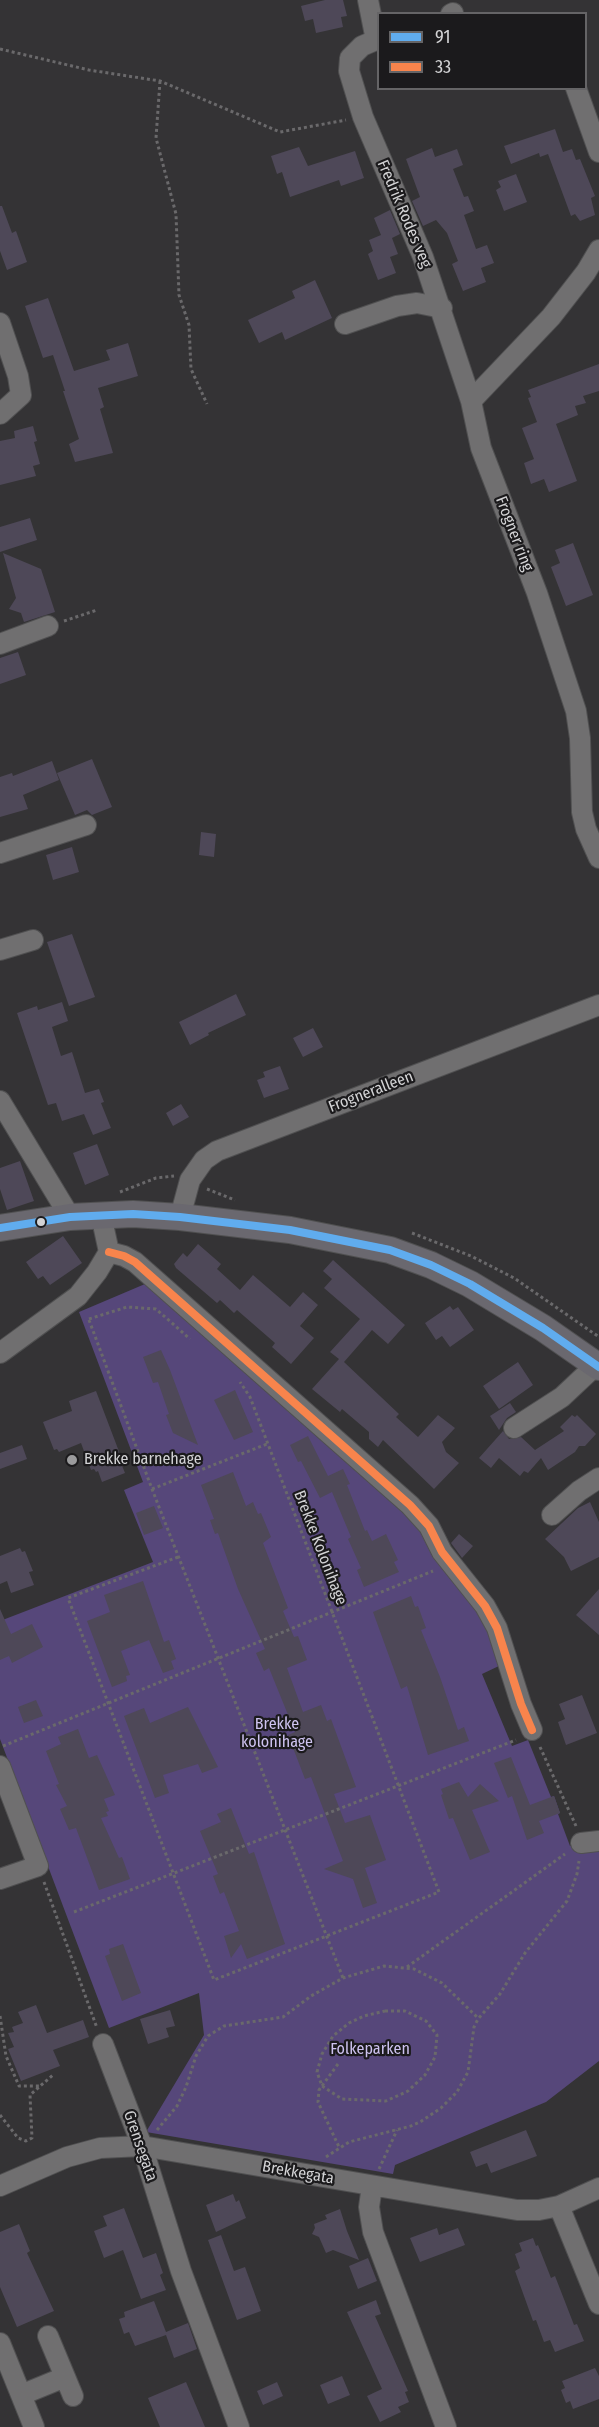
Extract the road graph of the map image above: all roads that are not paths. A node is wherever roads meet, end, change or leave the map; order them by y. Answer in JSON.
{"nodes":[{"id":1,"x":368,"y":0,"type":"edge"},
{"id":2,"x":377,"y":40,"type":"edge"},
{"id":3,"x":577,"y":90,"type":"edge"},
{"id":4,"x":599,"y":152,"type":"edge"},
{"id":5,"x":599,"y":250,"type":"edge"},
{"id":6,"x":442,"y":308,"type":"junction"},
{"id":7,"x":0,"y":324,"type":"edge"},
{"id":8,"x":345,"y":324,"type":"dead end"},
{"id":9,"x":471,"y":401,"type":"junction"},
{"id":10,"x":0,"y":414,"type":"edge"},
{"id":11,"x":48,"y":626,"type":"road end"},
{"id":12,"x":0,"y":644,"type":"edge"},
{"id":13,"x":86,"y":825,"type":"dead end"},
{"id":14,"x":592,"y":825,"type":"edge"},
{"id":15,"x":0,"y":853,"type":"edge"},
{"id":16,"x":599,"y":858,"type":"edge"},
{"id":17,"x":33,"y":940,"type":"dead end"},
{"id":18,"x":0,"y":950,"type":"edge"},
{"id":19,"x":599,"y":1005,"type":"edge"},
{"id":20,"x":0,"y":1101,"type":"edge"},
{"id":21,"x":106,"y":1204,"type":"junction"},
{"id":22,"x":70,"y":1217,"type":"junction"},
{"id":23,"x":180,"y":1217,"type":"junction"},
{"id":24,"x":0,"y":1228,"type":"edge"},
{"id":25,"x":109,"y":1252,"type":"junction"},
{"id":26,"x":0,"y":1353,"type":"edge"},
{"id":27,"x":598,"y":1366,"type":"edge"},
{"id":28,"x":514,"y":1428,"type":"dead end"},
{"id":29,"x":599,"y":1478,"type":"edge"},
{"id":30,"x":552,"y":1515,"type":"dead end"},
{"id":31,"x":532,"y":1730,"type":"road end"},
{"id":32,"x":0,"y":1766,"type":"edge"},
{"id":33,"x":0,"y":1880,"type":"edge"},
{"id":34,"x":103,"y":2044,"type":"road end"},
{"id":35,"x":142,"y":2146,"type":"junction"},
{"id":36,"x":0,"y":2186,"type":"edge"},
{"id":37,"x":372,"y":2186,"type":"junction"},
{"id":38,"x":599,"y":2188,"type":"edge"},
{"id":39,"x":559,"y":2206,"type":"junction"},
{"id":40,"x":599,"y":2304,"type":"edge"},
{"id":41,"x":48,"y":2336,"type":"dead end"},
{"id":42,"x":0,"y":2343,"type":"edge"},
{"id":43,"x":65,"y":2377,"type":"junction"},
{"id":44,"x":21,"y":2394,"type":"junction"},
{"id":45,"x":73,"y":2396,"type":"dead end"},
{"id":46,"x":34,"y":2427,"type":"edge"},
{"id":47,"x":239,"y":2427,"type":"edge"},
{"id":48,"x":446,"y":2427,"type":"edge"}],
"edges":[{"from":1,"to":2,"type":"street","name":"Fredrik Rodes veg"},
{"from":2,"to":6,"type":"street","name":"Fredrik Rodes veg"},
{"from":3,"to":4,"type":"street"},
{"from":5,"to":9,"type":"street"},
{"from":6,"to":8,"type":"street"},
{"from":6,"to":9,"type":"street","name":"Fredrik Rodes veg"},
{"from":7,"to":10,"type":"street"},
{"from":9,"to":14,"type":"street","name":"Frogner ring"},
{"from":11,"to":12,"type":"street"},
{"from":13,"to":15,"type":"street"},
{"from":14,"to":16,"type":"street","name":"Frogner ring"},
{"from":17,"to":18,"type":"street"},
{"from":19,"to":23,"type":"street","name":"Frogneralleen"},
{"from":20,"to":22,"type":"street"},
{"from":21,"to":22,"type":"main road"},
{"from":21,"to":23,"type":"main road"},
{"from":21,"to":25,"type":"street"},
{"from":22,"to":24,"type":"main road"},
{"from":23,"to":27,"type":"main road"},
{"from":25,"to":26,"type":"street"},
{"from":25,"to":31,"type":"street"},
{"from":27,"to":28,"type":"street"},
{"from":29,"to":30,"type":"street"},
{"from":32,"to":33,"type":"street"},
{"from":34,"to":35,"type":"street","name":"Grensegata"},
{"from":35,"to":36,"type":"street","name":"Brekkegata"},
{"from":35,"to":37,"type":"street","name":"Brekkegata"},
{"from":35,"to":47,"type":"street","name":"Grensegata"},
{"from":37,"to":39,"type":"street","name":"Brekkegata"},
{"from":37,"to":48,"type":"street"},
{"from":38,"to":39,"type":"street","name":"Brekkegata"},
{"from":39,"to":40,"type":"street"},
{"from":41,"to":43,"type":"street"},
{"from":42,"to":44,"type":"street"},
{"from":43,"to":44,"type":"street"},
{"from":43,"to":45,"type":"street"},
{"from":44,"to":46,"type":"street"}]}
